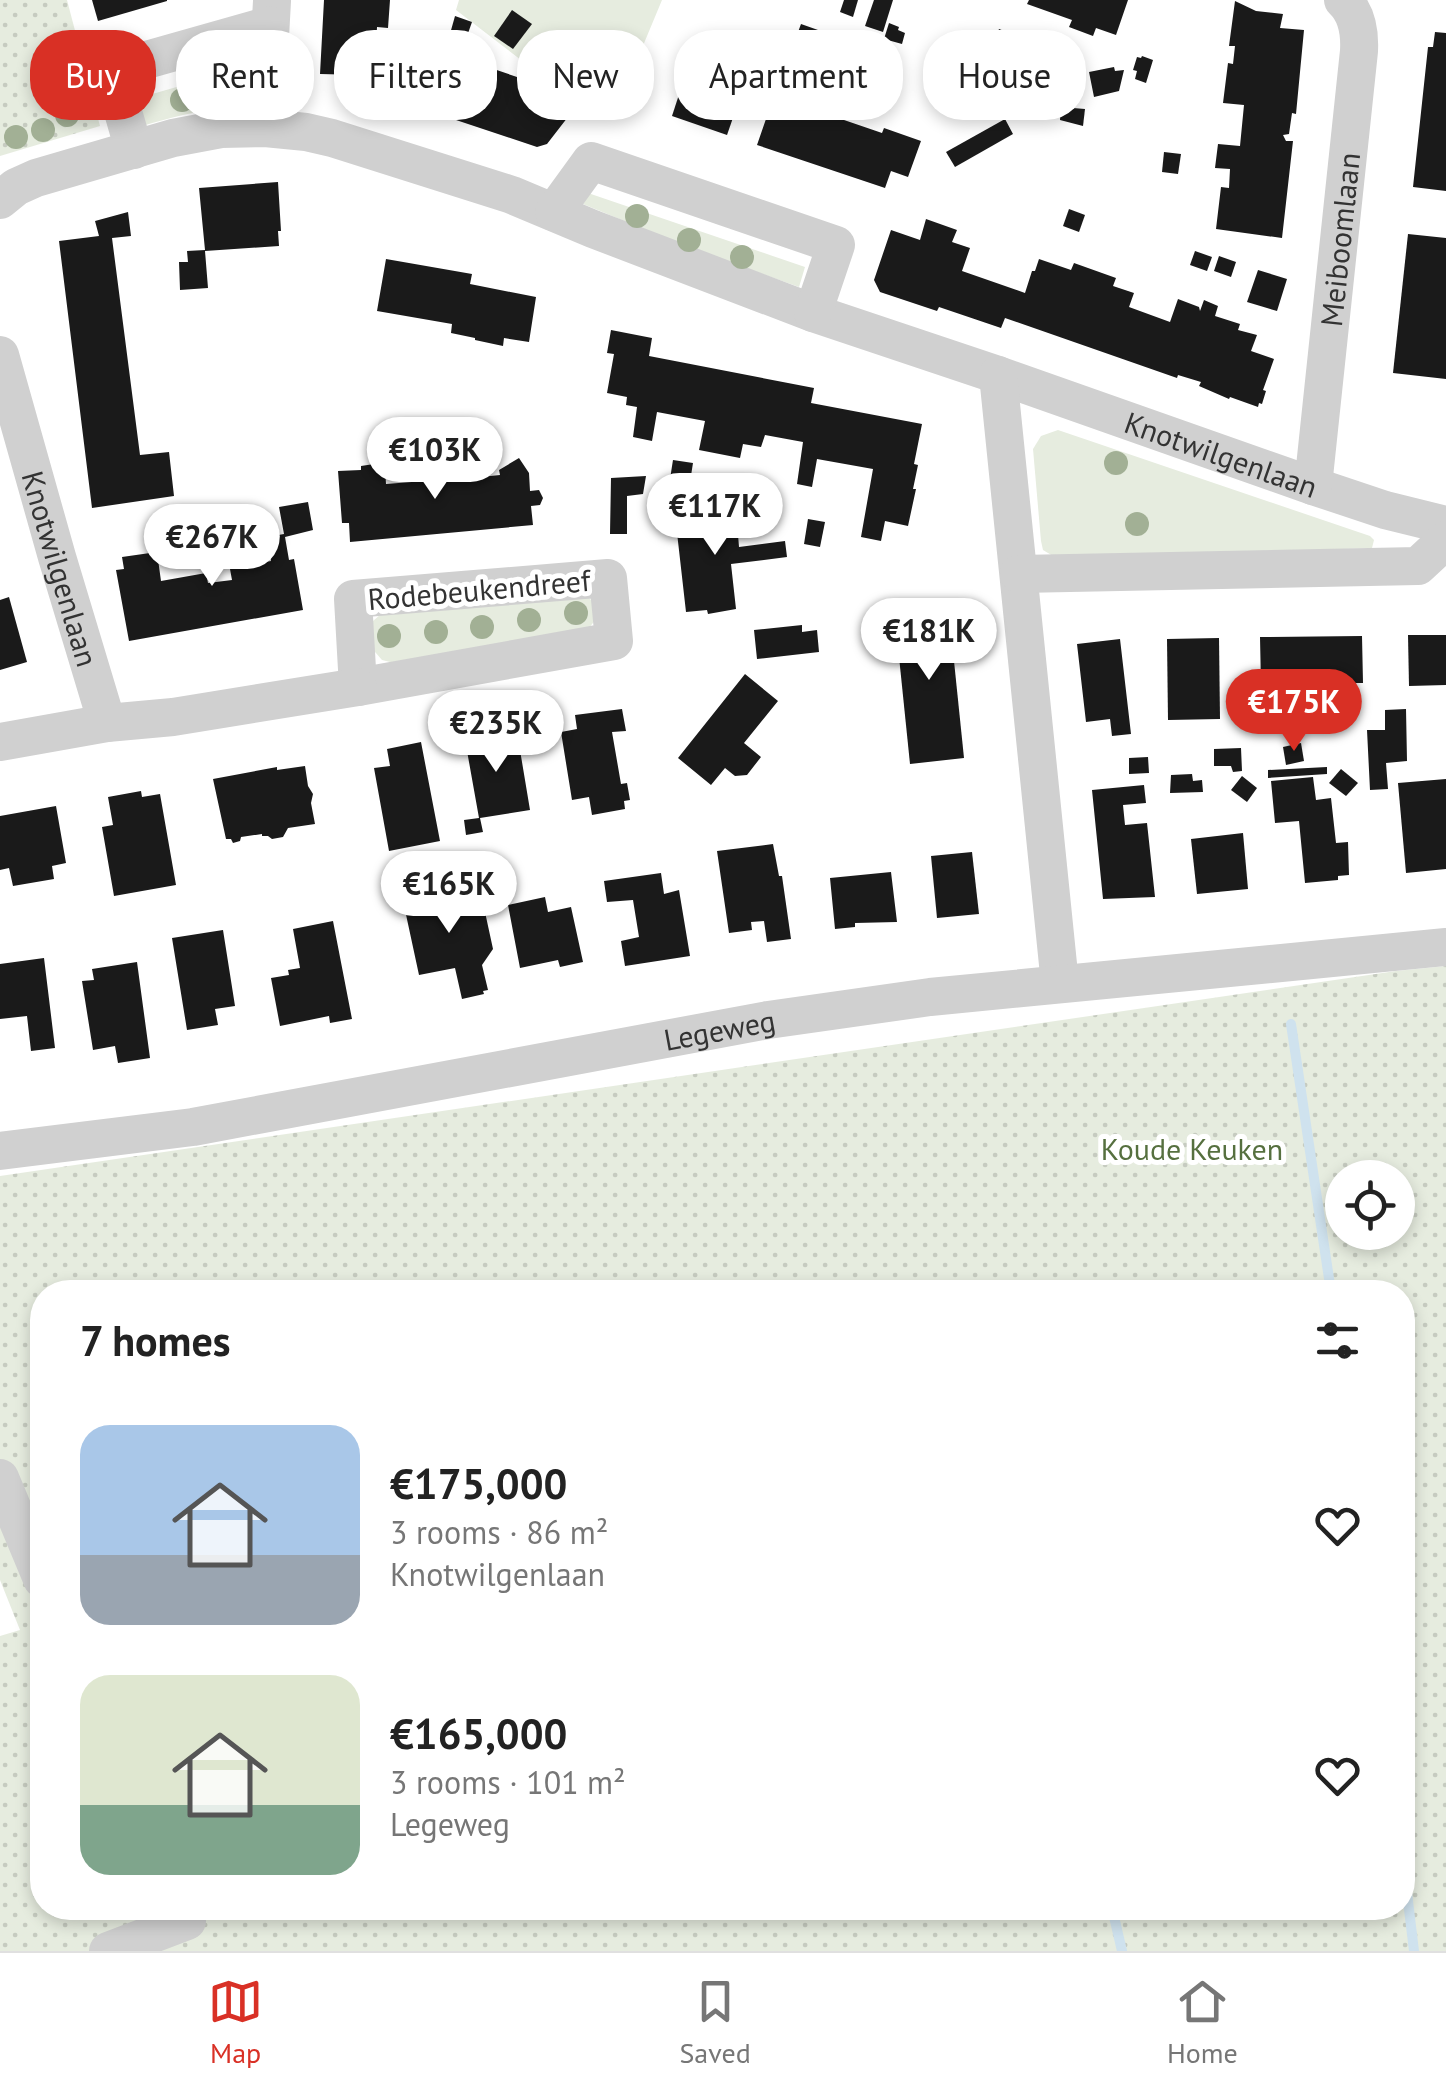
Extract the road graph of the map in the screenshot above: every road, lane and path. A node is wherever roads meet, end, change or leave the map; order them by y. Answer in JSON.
{"nodes":[{"id":1,"x":1342,"y":0,"type":"edge"},
{"id":2,"x":271,"y":12,"type":"edge"},
{"id":3,"x":265,"y":128,"type":"junction"},
{"id":4,"x":134,"y":150,"type":"junction"},
{"id":5,"x":0,"y":200,"type":"edge"},
{"id":6,"x":554,"y":212,"type":"junction"},
{"id":7,"x":813,"y":312,"type":"junction"},
{"id":8,"x":0,"y":355,"type":"edge"},
{"id":9,"x":998,"y":375,"type":"junction"},
{"id":10,"x":1313,"y":486,"type":"junction"},
{"id":11,"x":1446,"y":525,"type":"edge"},
{"id":12,"x":1446,"y":540,"type":"edge"},
{"id":13,"x":1019,"y":574,"type":"junction"},
{"id":14,"x":358,"y":687,"type":"junction"},
{"id":15,"x":107,"y":723,"type":"junction"},
{"id":16,"x":0,"y":742,"type":"edge"},
{"id":17,"x":1446,"y":947,"type":"edge"},
{"id":18,"x":1060,"y":984,"type":"junction"},
{"id":19,"x":0,"y":1151,"type":"edge"},
{"id":20,"x":0,"y":1478,"type":"edge"},
{"id":21,"x":30,"y":1550,"type":"edge"},
{"id":22,"x":189,"y":1926,"type":"edge"},
{"id":23,"x":108,"y":1951,"type":"edge"}],
"edges":[{"from":1,"to":10,"type":"street","name":"Meiboomlaan"},
{"from":2,"to":3,"type":"street"},
{"from":2,"to":4,"type":"street"},
{"from":3,"to":4,"type":"street","name":"Knotwilgenlaan"},
{"from":3,"to":6,"type":"street","name":"Knotwilgenlaan"},
{"from":4,"to":5,"type":"street","name":"Knotwilgenlaan"},
{"from":6,"to":7,"type":"street","name":"Knotwilgenlaan"},
{"from":6,"to":7,"type":"street"},
{"from":7,"to":9,"type":"street","name":"Knotwilgenlaan"},
{"from":8,"to":15,"type":"street","name":"Knotwilgenlaan"},
{"from":9,"to":10,"type":"street","name":"Knotwilgenlaan"},
{"from":9,"to":13,"type":"street"},
{"from":10,"to":11,"type":"street","name":"Knotwilgenlaan"},
{"from":12,"to":13,"type":"street"},
{"from":13,"to":18,"type":"street"},
{"from":14,"to":14,"type":"street","name":"Rodebeukendreef"},
{"from":14,"to":15,"type":"street","name":"Rodebeukendreef"},
{"from":15,"to":16,"type":"street","name":"Rodebeukendreef"},
{"from":17,"to":18,"type":"street","name":"Legeweg"},
{"from":18,"to":19,"type":"street","name":"Legeweg"},
{"from":20,"to":21,"type":"street"},
{"from":22,"to":23,"type":"street"}]}
